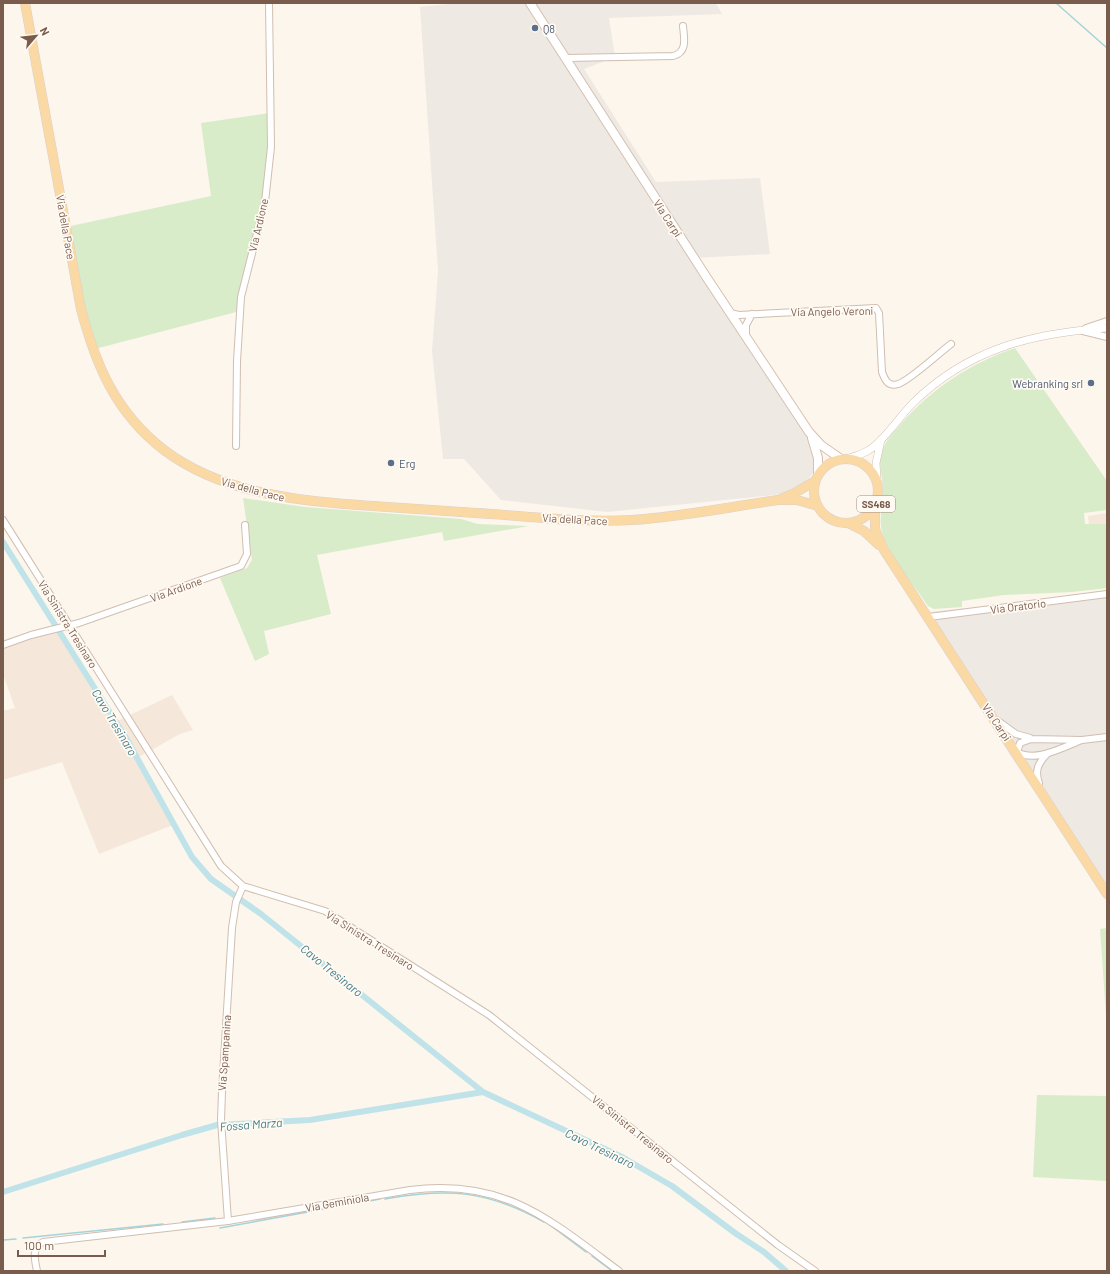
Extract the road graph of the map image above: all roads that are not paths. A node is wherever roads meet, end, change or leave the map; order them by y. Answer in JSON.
{"nodes":[{"id":1,"x":25,"y":3,"type":"edge"},
{"id":2,"x":268,"y":3,"type":"edge"},
{"id":3,"x":530,"y":3,"type":"edge"},
{"id":4,"x":684,"y":26,"type":"dead end"},
{"id":5,"x":566,"y":58,"type":"junction"},
{"id":6,"x":730,"y":313,"type":"junction"},
{"id":7,"x":752,"y":314,"type":"junction"},
{"id":8,"x":1107,"y":321,"type":"edge"},
{"id":9,"x":1107,"y":328,"type":"edge"},
{"id":10,"x":1078,"y":330,"type":"junction"},
{"id":11,"x":746,"y":336,"type":"junction"},
{"id":12,"x":1107,"y":337,"type":"edge"},
{"id":13,"x":951,"y":344,"type":"dead end"},
{"id":14,"x":809,"y":432,"type":"junction"},
{"id":15,"x":883,"y":437,"type":"junction"},
{"id":16,"x":236,"y":446,"type":"dead end"},
{"id":17,"x":845,"y":458,"type":"junction"},
{"id":18,"x":817,"y":477,"type":"junction"},
{"id":19,"x":877,"y":479,"type":"junction"},
{"id":20,"x":778,"y":500,"type":"junction"},
{"id":21,"x":875,"y":505,"type":"junction"},
{"id":22,"x":818,"y":506,"type":"junction"},
{"id":23,"x":3,"y":520,"type":"edge"},
{"id":24,"x":848,"y":523,"type":"junction"},
{"id":25,"x":245,"y":525,"type":"dead end"},
{"id":26,"x":884,"y":550,"type":"junction"},
{"id":27,"x":1107,"y":594,"type":"edge"},
{"id":28,"x":929,"y":617,"type":"junction"},
{"id":29,"x":68,"y":626,"type":"junction"},
{"id":30,"x":3,"y":645,"type":"edge"},
{"id":31,"x":995,"y":718,"type":"junction"},
{"id":32,"x":1107,"y":737,"type":"edge"},
{"id":33,"x":1031,"y":739,"type":"junction"},
{"id":34,"x":1082,"y":740,"type":"junction"},
{"id":35,"x":1017,"y":752,"type":"junction"},
{"id":36,"x":1048,"y":753,"type":"junction"},
{"id":37,"x":1043,"y":794,"type":"junction"},
{"id":38,"x":243,"y":886,"type":"junction"},
{"id":39,"x":1107,"y":894,"type":"edge"},
{"id":40,"x":228,"y":1221,"type":"junction"},
{"id":41,"x":37,"y":1271,"type":"edge"},
{"id":42,"x":619,"y":1271,"type":"edge"},
{"id":43,"x":815,"y":1271,"type":"edge"}],
"edges":[{"from":1,"to":20,"type":"main road","name":"Via della Pace"},
{"from":2,"to":16,"type":"street","name":"Via Ardione"},
{"from":3,"to":5,"type":"main road","name":"Via Carpi"},
{"from":4,"to":5,"type":"street"},
{"from":5,"to":6,"type":"main road","name":"Via Carpi"},
{"from":6,"to":7,"type":"street","name":"Via Angelo Veroni"},
{"from":6,"to":11,"type":"main road","name":"Via Carpi"},
{"from":7,"to":11,"type":"street"},
{"from":7,"to":13,"type":"street","name":"Via Angelo Veroni"},
{"from":8,"to":10,"type":"street"},
{"from":9,"to":10,"type":"street"},
{"from":10,"to":12,"type":"street"},
{"from":10,"to":15,"type":"street"},
{"from":11,"to":14,"type":"main road","name":"Via Carpi"},
{"from":14,"to":17,"type":"main road","name":"Via Carpi"},
{"from":14,"to":18,"type":"main road","name":"Via Carpi"},
{"from":15,"to":17,"type":"street"},
{"from":15,"to":19,"type":"street"},
{"from":17,"to":18,"type":"main road"},
{"from":17,"to":19,"type":"main road","name":"Via Carpi"},
{"from":18,"to":20,"type":"main road","name":"Via della Pace"},
{"from":18,"to":22,"type":"main road","name":"Via Carpi"},
{"from":19,"to":21,"type":"main road","name":"Via Carpi","number":"SS468"},
{"from":20,"to":22,"type":"main road","name":"Via della Pace","number":"SS468"},
{"from":21,"to":24,"type":"main road","number":"SS468"},
{"from":21,"to":26,"type":"main road","name":"Via Carpi","number":"SS468"},
{"from":22,"to":24,"type":"main road","name":"Via Carpi","number":"SS468"},
{"from":23,"to":29,"type":"street","name":"Via Sinistra Tresinaro"},
{"from":24,"to":26,"type":"main road","name":"Via Carpi","number":"SS468"},
{"from":25,"to":29,"type":"street","name":"Via Ardione"},
{"from":26,"to":28,"type":"main road","name":"Via Carpi","number":"SS468"},
{"from":27,"to":28,"type":"street","name":"Via Oratorio"},
{"from":28,"to":31,"type":"main road","name":"Via Carpi","number":"SS468"},
{"from":29,"to":30,"type":"street","name":"Via Ardione"},
{"from":29,"to":38,"type":"street","name":"Via Sinistra Tresinaro"},
{"from":31,"to":33,"type":"street"},
{"from":31,"to":35,"type":"main road","name":"Via Carpi","number":"SS468"},
{"from":32,"to":34,"type":"street"},
{"from":33,"to":34,"type":"street"},
{"from":33,"to":35,"type":"street"},
{"from":34,"to":36,"type":"street"},
{"from":35,"to":36,"type":"street"},
{"from":35,"to":37,"type":"main road","name":"Via Carpi","number":"SS468"},
{"from":36,"to":37,"type":"street"},
{"from":37,"to":39,"type":"main road","name":"Via Carpi","number":"SS468"},
{"from":38,"to":40,"type":"street","name":"Via Spampanina"},
{"from":38,"to":43,"type":"street","name":"Via Sinistra Tresinaro"},
{"from":40,"to":41,"type":"street","name":"Via Geminiola"},
{"from":40,"to":42,"type":"street","name":"Via Geminiola"}]}
